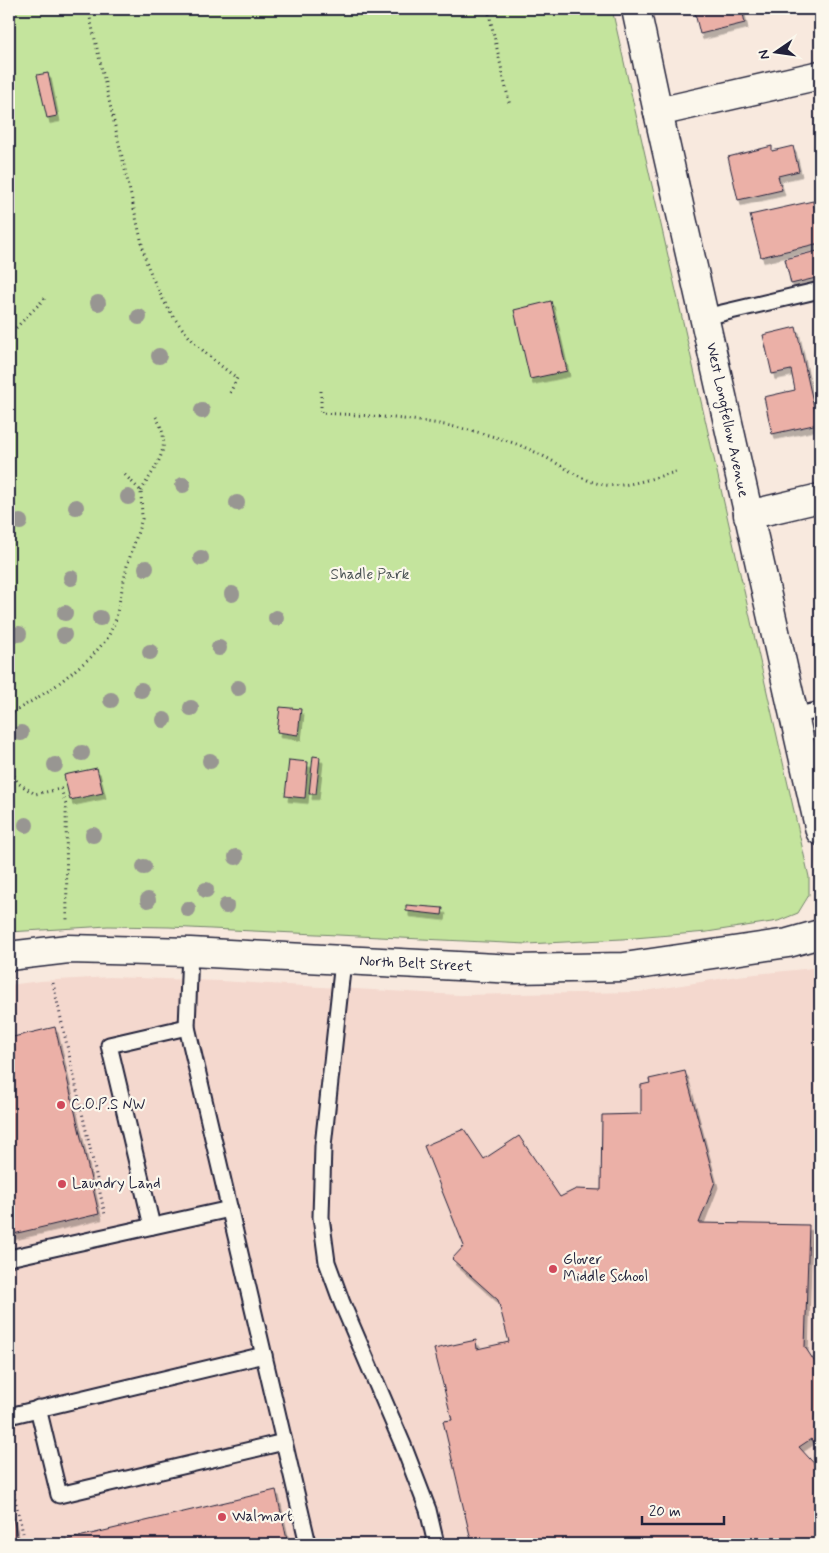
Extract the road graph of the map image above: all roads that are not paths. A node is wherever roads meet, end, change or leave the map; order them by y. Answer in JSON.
{"nodes":[{"id":1,"x":636,"y":9,"type":"edge"},
{"id":2,"x":820,"y":75,"type":"edge"},
{"id":3,"x":658,"y":112,"type":"junction"},
{"id":4,"x":820,"y":290,"type":"edge"},
{"id":5,"x":705,"y":317,"type":"junction"},
{"id":6,"x":820,"y":498,"type":"edge"},
{"id":7,"x":748,"y":515,"type":"junction"},
{"id":8,"x":807,"y":713,"type":"edge"},
{"id":9,"x":820,"y":831,"type":"edge"},
{"id":10,"x":820,"y":934,"type":"edge"},
{"id":11,"x":190,"y":952,"type":"junction"},
{"id":12,"x":9,"y":956,"type":"edge"},
{"id":13,"x":343,"y":961,"type":"junction"},
{"id":14,"x":187,"y":1027,"type":"junction"},
{"id":15,"x":230,"y":1209,"type":"junction"},
{"id":16,"x":152,"y":1226,"type":"junction"},
{"id":17,"x":9,"y":1258,"type":"edge"},
{"id":18,"x":264,"y":1355,"type":"junction"},
{"id":19,"x":38,"y":1408,"type":"junction"},
{"id":20,"x":9,"y":1416,"type":"edge"},
{"id":21,"x":284,"y":1442,"type":"junction"},
{"id":22,"x":308,"y":1544,"type":"edge"},
{"id":23,"x":436,"y":1544,"type":"edge"}],
"edges":[{"from":1,"to":3,"type":"street","name":"West Longfellow Avenue"},
{"from":2,"to":3,"type":"street"},
{"from":3,"to":5,"type":"street","name":"West Longfellow Avenue"},
{"from":4,"to":5,"type":"lane"},
{"from":5,"to":7,"type":"street","name":"West Longfellow Avenue"},
{"from":6,"to":7,"type":"street"},
{"from":7,"to":8,"type":"street","name":"West Longfellow Avenue"},
{"from":8,"to":9,"type":"street","name":"West Longfellow Avenue"},
{"from":10,"to":13,"type":"street","name":"North Belt Street"},
{"from":11,"to":12,"type":"street","name":"North Belt Street"},
{"from":11,"to":13,"type":"street","name":"North Belt Street"},
{"from":11,"to":14,"type":"lane"},
{"from":13,"to":23,"type":"lane"},
{"from":14,"to":15,"type":"lane"},
{"from":14,"to":16,"type":"lane"},
{"from":15,"to":16,"type":"lane"},
{"from":15,"to":18,"type":"lane"},
{"from":16,"to":17,"type":"lane"},
{"from":18,"to":19,"type":"lane"},
{"from":18,"to":21,"type":"lane"},
{"from":19,"to":20,"type":"lane"},
{"from":19,"to":21,"type":"lane"},
{"from":21,"to":22,"type":"lane"}]}
